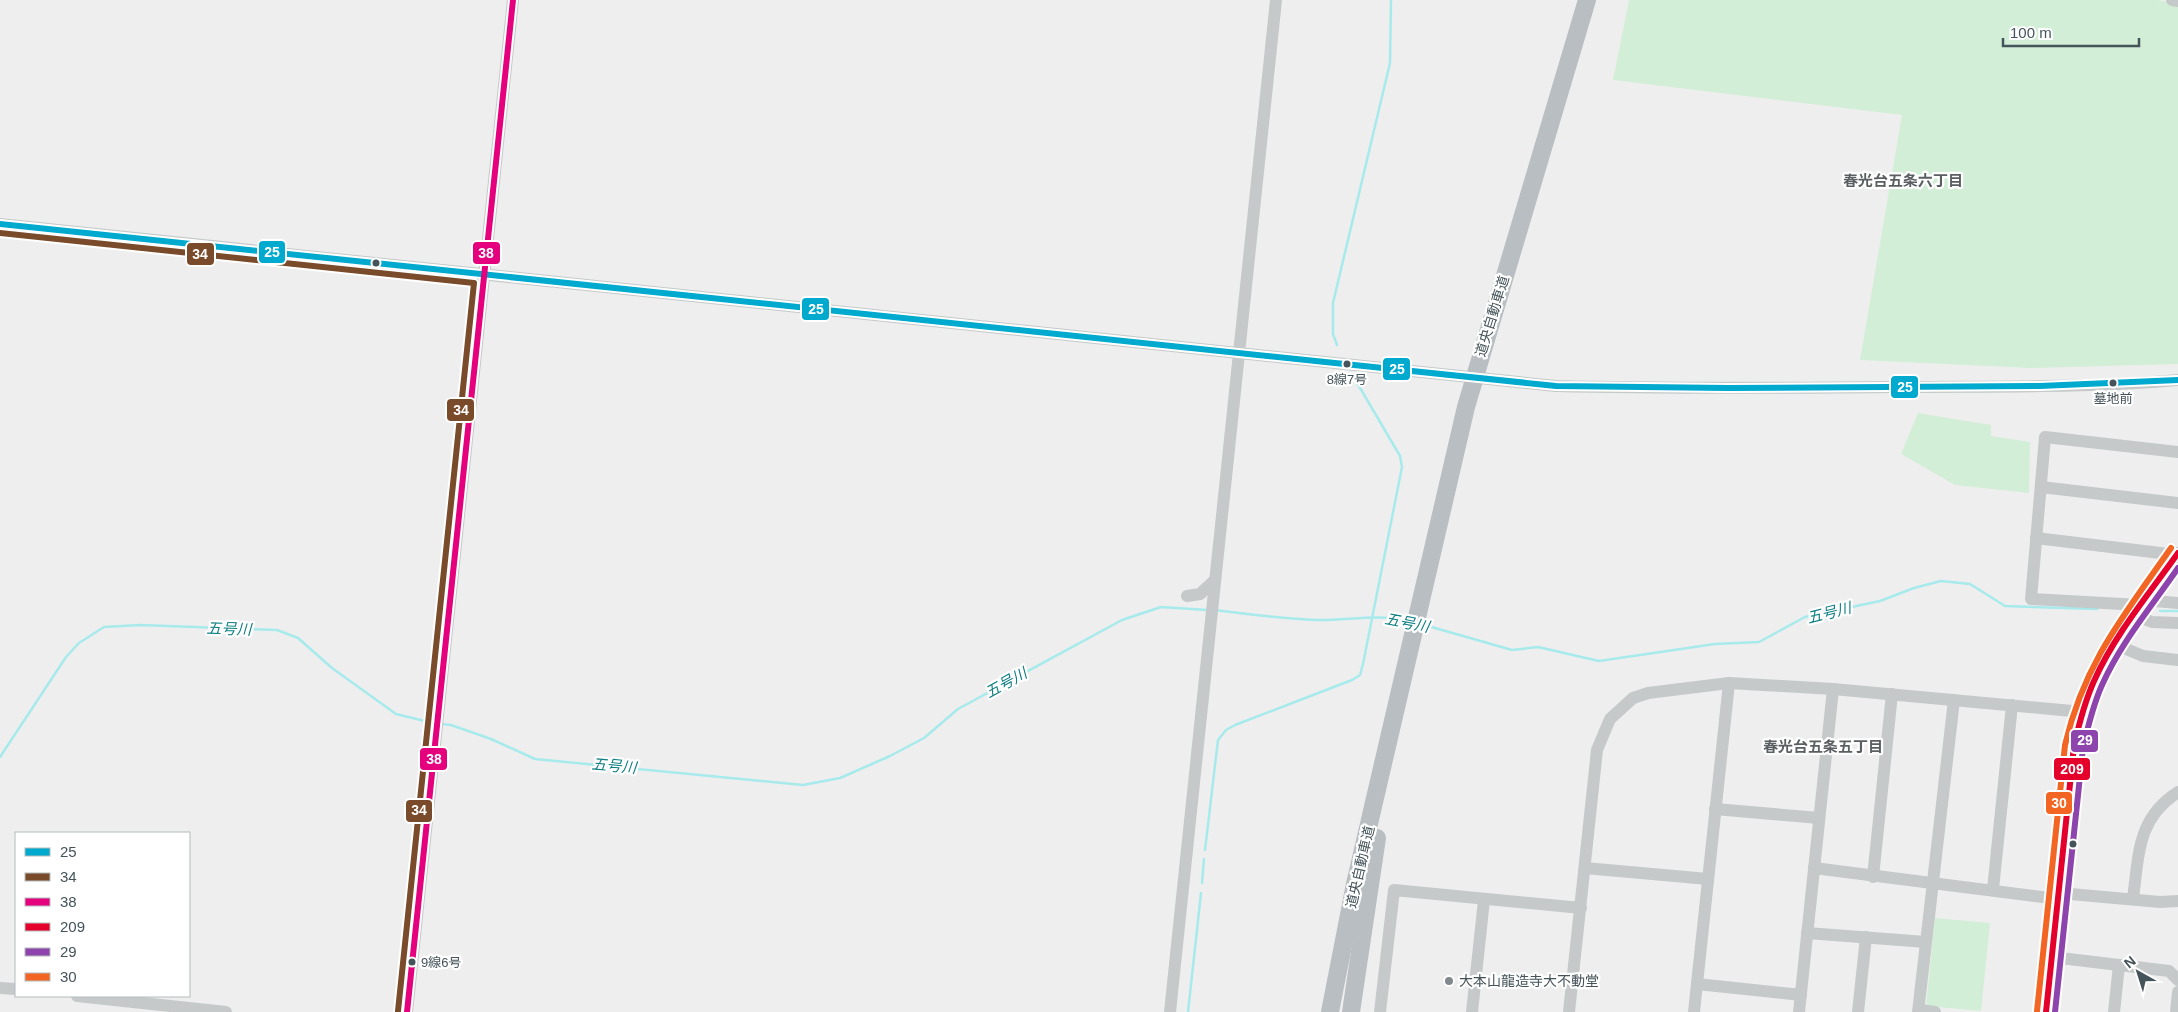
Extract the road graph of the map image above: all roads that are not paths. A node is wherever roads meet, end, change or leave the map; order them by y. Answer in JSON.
{"nodes":[{"id":1,"x":514,"y":0,"type":"edge"},
{"id":2,"x":1276,"y":0,"type":"edge"},
{"id":3,"x":1587,"y":0,"type":"edge"},
{"id":4,"x":2172,"y":0,"type":"edge"},
{"id":5,"x":2178,"y":1,"type":"edge"},
{"id":6,"x":0,"y":224,"type":"edge"},
{"id":7,"x":484,"y":275,"type":"junction"},
{"id":8,"x":1238,"y":353,"type":"junction"},
{"id":9,"x":2178,"y":380,"type":"edge"},
{"id":10,"x":2178,"y":452,"type":"edge"},
{"id":11,"x":2041,"y":488,"type":"junction"},
{"id":12,"x":2178,"y":503,"type":"edge"},
{"id":13,"x":2036,"y":538,"type":"junction"},
{"id":14,"x":2177,"y":554,"type":"edge"},
{"id":15,"x":1216,"y":580,"type":"junction"},
{"id":16,"x":1187,"y":596,"type":"dead end"},
{"id":17,"x":2178,"y":603,"type":"edge"},
{"id":18,"x":2139,"y":607,"type":"junction"},
{"id":19,"x":2178,"y":623,"type":"edge"},
{"id":20,"x":2114,"y":644,"type":"junction"},
{"id":21,"x":2178,"y":660,"type":"edge"},
{"id":22,"x":1728,"y":683,"type":"junction"},
{"id":23,"x":1833,"y":689,"type":"junction"},
{"id":24,"x":1892,"y":694,"type":"junction"},
{"id":25,"x":1954,"y":700,"type":"junction"},
{"id":26,"x":2012,"y":705,"type":"junction"},
{"id":27,"x":2083,"y":712,"type":"junction"},
{"id":28,"x":1393,"y":724,"type":"junction"},
{"id":29,"x":2178,"y":792,"type":"edge"},
{"id":30,"x":1716,"y":809,"type":"junction"},
{"id":31,"x":1819,"y":818,"type":"junction"},
{"id":32,"x":1585,"y":868,"type":"junction"},
{"id":33,"x":1814,"y":868,"type":"junction"},
{"id":34,"x":1873,"y":876,"type":"junction"},
{"id":35,"x":1708,"y":879,"type":"junction"},
{"id":36,"x":1933,"y":883,"type":"junction"},
{"id":37,"x":1993,"y":889,"type":"junction"},
{"id":38,"x":2059,"y":896,"type":"junction"},
{"id":39,"x":2133,"y":898,"type":"junction"},
{"id":40,"x":1484,"y":900,"type":"junction"},
{"id":41,"x":2178,"y":901,"type":"edge"},
{"id":42,"x":1581,"y":908,"type":"junction"},
{"id":43,"x":1807,"y":933,"type":"junction"},
{"id":44,"x":1866,"y":937,"type":"junction"},
{"id":45,"x":1926,"y":942,"type":"junction"},
{"id":46,"x":2052,"y":957,"type":"junction"},
{"id":47,"x":2119,"y":965,"type":"junction"},
{"id":48,"x":2178,"y":980,"type":"edge"},
{"id":49,"x":1697,"y":984,"type":"junction"},
{"id":50,"x":0,"y":988,"type":"edge"},
{"id":51,"x":15,"y":989,"type":"edge"},
{"id":52,"x":2178,"y":992,"type":"edge"},
{"id":53,"x":1801,"y":995,"type":"junction"},
{"id":54,"x":86,"y":997,"type":"edge"},
{"id":55,"x":1919,"y":1011,"type":"edge"},
{"id":56,"x":226,"y":1012,"type":"edge"},
{"id":57,"x":407,"y":1012,"type":"edge"},
{"id":58,"x":1170,"y":1012,"type":"edge"},
{"id":59,"x":1330,"y":1012,"type":"edge"},
{"id":60,"x":1351,"y":1012,"type":"edge"},
{"id":61,"x":1380,"y":1012,"type":"edge"},
{"id":62,"x":1472,"y":1012,"type":"edge"},
{"id":63,"x":1569,"y":1012,"type":"edge"},
{"id":64,"x":1694,"y":1012,"type":"edge"},
{"id":65,"x":1799,"y":1012,"type":"edge"},
{"id":66,"x":1858,"y":1012,"type":"edge"},
{"id":67,"x":1935,"y":1012,"type":"edge"},
{"id":68,"x":2046,"y":1012,"type":"edge"},
{"id":69,"x":2114,"y":1012,"type":"edge"},
{"id":70,"x":2176,"y":1012,"type":"edge"}],
"edges":[{"from":1,"to":7,"type":"street"},
{"from":2,"to":8,"type":"street"},
{"from":3,"to":28,"type":"highway","name":"道央自動車道"},
{"from":4,"to":5,"type":"street"},
{"from":6,"to":7,"type":"street"},
{"from":7,"to":8,"type":"street"},
{"from":7,"to":57,"type":"street"},
{"from":8,"to":9,"type":"street"},
{"from":8,"to":15,"type":"street"},
{"from":10,"to":11,"type":"street"},
{"from":11,"to":12,"type":"street"},
{"from":11,"to":13,"type":"street"},
{"from":13,"to":14,"type":"street"},
{"from":13,"to":18,"type":"street"},
{"from":14,"to":18,"type":"street"},
{"from":15,"to":16,"type":"street"},
{"from":15,"to":58,"type":"street"},
{"from":17,"to":18,"type":"street"},
{"from":18,"to":19,"type":"street"},
{"from":18,"to":20,"type":"street"},
{"from":20,"to":21,"type":"street"},
{"from":20,"to":27,"type":"street"},
{"from":22,"to":23,"type":"street"},
{"from":22,"to":30,"type":"street"},
{"from":22,"to":32,"type":"street"},
{"from":23,"to":24,"type":"street"},
{"from":23,"to":31,"type":"street"},
{"from":24,"to":25,"type":"street"},
{"from":24,"to":34,"type":"street"},
{"from":25,"to":26,"type":"street"},
{"from":25,"to":36,"type":"street"},
{"from":26,"to":27,"type":"street"},
{"from":26,"to":37,"type":"street"},
{"from":27,"to":38,"type":"street"},
{"from":28,"to":59,"type":"highway","name":"道央自動車道"},
{"from":28,"to":60,"type":"highway","name":"道央自動車道"},
{"from":29,"to":39,"type":"street"},
{"from":30,"to":31,"type":"street"},
{"from":30,"to":35,"type":"street"},
{"from":31,"to":33,"type":"street"},
{"from":32,"to":35,"type":"street"},
{"from":32,"to":42,"type":"street"},
{"from":33,"to":34,"type":"street"},
{"from":33,"to":43,"type":"street"},
{"from":34,"to":36,"type":"street"},
{"from":35,"to":49,"type":"street"},
{"from":36,"to":37,"type":"street"},
{"from":36,"to":45,"type":"street"},
{"from":37,"to":38,"type":"street"},
{"from":38,"to":39,"type":"street"},
{"from":38,"to":46,"type":"street"},
{"from":39,"to":41,"type":"street"},
{"from":40,"to":42,"type":"street"},
{"from":40,"to":61,"type":"street"},
{"from":40,"to":62,"type":"street"},
{"from":42,"to":63,"type":"street"},
{"from":43,"to":44,"type":"street"},
{"from":43,"to":53,"type":"street"},
{"from":44,"to":45,"type":"street"},
{"from":44,"to":66,"type":"street"},
{"from":45,"to":55,"type":"street"},
{"from":46,"to":47,"type":"street"},
{"from":46,"to":68,"type":"street"},
{"from":47,"to":48,"type":"street"},
{"from":47,"to":69,"type":"street"},
{"from":49,"to":53,"type":"street"},
{"from":49,"to":64,"type":"street"},
{"from":50,"to":51,"type":"street"},
{"from":52,"to":70,"type":"street"},
{"from":53,"to":65,"type":"street"},
{"from":54,"to":56,"type":"street"},
{"from":55,"to":67,"type":"street"}]}
